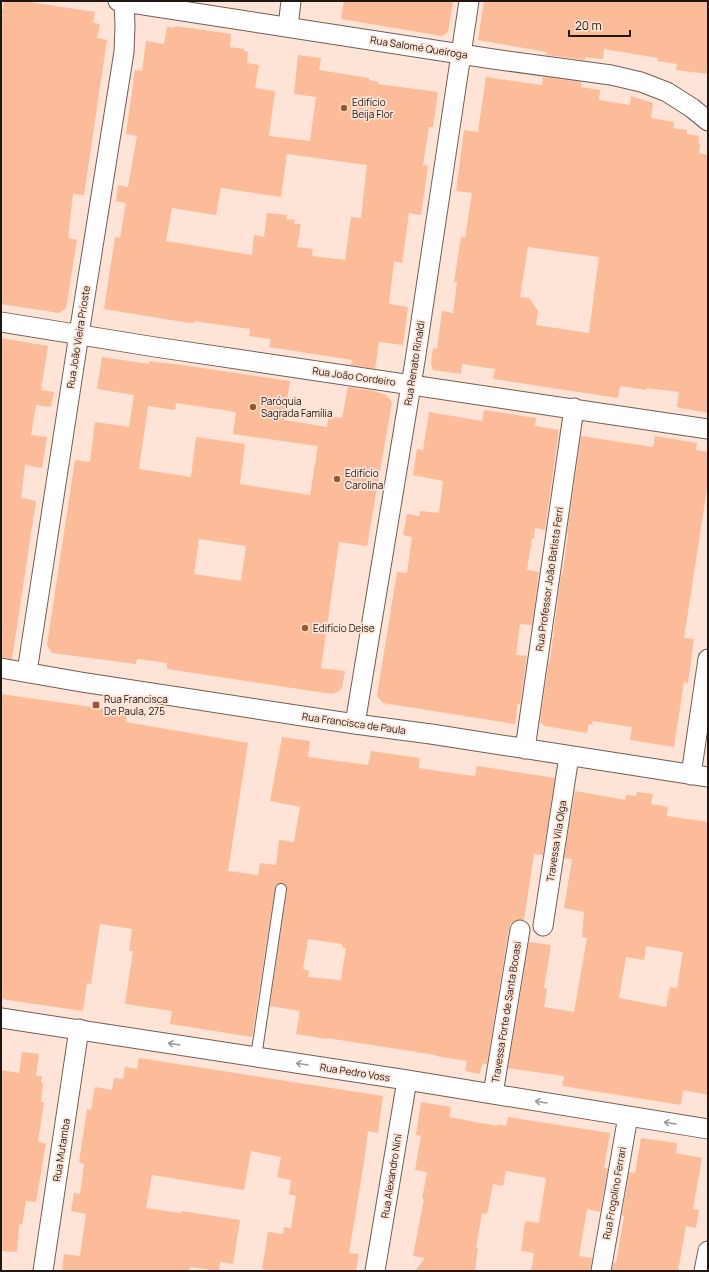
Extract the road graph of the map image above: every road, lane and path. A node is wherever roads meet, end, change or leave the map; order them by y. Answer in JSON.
{"nodes":[{"id":1,"x":122,"y":1,"type":"edge"},
{"id":2,"x":291,"y":1,"type":"edge"},
{"id":3,"x":469,"y":1,"type":"edge"},
{"id":4,"x":288,"y":27,"type":"junction"},
{"id":5,"x":461,"y":54,"type":"junction"},
{"id":6,"x":708,"y":121,"type":"edge"},
{"id":7,"x":1,"y":322,"type":"edge"},
{"id":8,"x":79,"y":334,"type":"junction"},
{"id":9,"x":411,"y":384,"type":"junction"},
{"id":10,"x":574,"y":408,"type":"junction"},
{"id":11,"x":708,"y":429,"type":"edge"},
{"id":12,"x":708,"y":659,"type":"edge"},
{"id":13,"x":1,"y":668,"type":"edge"},
{"id":14,"x":27,"y":672,"type":"junction"},
{"id":15,"x":354,"y":724,"type":"junction"},
{"id":16,"x":525,"y":749,"type":"junction"},
{"id":17,"x":569,"y":756,"type":"junction"},
{"id":18,"x":700,"y":776,"type":"edge"},
{"id":19,"x":281,"y":889,"type":"dead end"},
{"id":20,"x":543,"y":926,"type":"dead end"},
{"id":21,"x":520,"y":930,"type":"dead end"},
{"id":22,"x":1,"y":1018,"type":"edge"},
{"id":23,"x":79,"y":1029,"type":"junction"},
{"id":24,"x":256,"y":1057,"type":"junction"},
{"id":25,"x":406,"y":1080,"type":"junction"},
{"id":26,"x":493,"y":1094,"type":"junction"},
{"id":27,"x":628,"y":1116,"type":"junction"},
{"id":28,"x":708,"y":1129,"type":"edge"},
{"id":29,"x":708,"y":1251,"type":"edge"},
{"id":30,"x":43,"y":1271,"type":"edge"},
{"id":31,"x":375,"y":1271,"type":"edge"},
{"id":32,"x":601,"y":1271,"type":"edge"},
{"id":33,"x":704,"y":1271,"type":"edge"}],
"edges":[{"from":1,"to":4,"type":"street","name":"Rua Salomé Queiroga"},
{"from":1,"to":8,"type":"street","name":"Rua João Vieira Prioste"},
{"from":2,"to":4,"type":"street"},
{"from":3,"to":5,"type":"street","name":"Rua Renato Rinaldi"},
{"from":4,"to":5,"type":"street","name":"Rua Salomé Queiroga"},
{"from":5,"to":6,"type":"street","name":"Rua Salomé Queiroga"},
{"from":5,"to":9,"type":"street","name":"Rua Renato Rinaldi"},
{"from":7,"to":8,"type":"street","name":"Rua João Cordeiro"},
{"from":8,"to":9,"type":"street","name":"Rua João Cordeiro"},
{"from":8,"to":14,"type":"street","name":"Rua João Vieira Prioste"},
{"from":9,"to":10,"type":"street","name":"Rua João Cordeiro"},
{"from":9,"to":15,"type":"street","name":"Rua Renato Rinaldi"},
{"from":10,"to":11,"type":"street","name":"Rua João Cordeiro"},
{"from":10,"to":16,"type":"street","name":"Rua Professor João Batista Ferri"},
{"from":12,"to":18,"type":"street"},
{"from":13,"to":14,"type":"street","name":"Rua Francisca de Paula"},
{"from":14,"to":15,"type":"street","name":"Rua Francisca de Paula"},
{"from":15,"to":16,"type":"street","name":"Rua Francisca de Paula"},
{"from":16,"to":17,"type":"street","name":"Rua Francisca de Paula"},
{"from":17,"to":18,"type":"street","name":"Rua Francisca de Paula"},
{"from":17,"to":20,"type":"street","name":"Travessa Vila Olga"},
{"from":19,"to":24,"type":"lane"},
{"from":21,"to":26,"type":"street","name":"Travessa Forte de Santa Booasi"},
{"from":22,"to":23,"type":"street","name":"Rua Pedro Voss"},
{"from":24,"to":23,"type":"street","name":"Rua Pedro Voss","one_way":true},
{"from":23,"to":30,"type":"street","name":"Rua Mutamba"},
{"from":25,"to":24,"type":"street","name":"Rua Pedro Voss","one_way":true},
{"from":25,"to":26,"type":"street","name":"Rua Pedro Voss"},
{"from":25,"to":31,"type":"street","name":"Rua Alexandro Nini"},
{"from":27,"to":26,"type":"street","name":"Rua Pedro Voss","one_way":true},
{"from":28,"to":27,"type":"street","name":"Rua Pedro Voss","one_way":true},
{"from":27,"to":32,"type":"street","name":"Rua Frogolino Ferrari"},
{"from":29,"to":33,"type":"street"}]}
